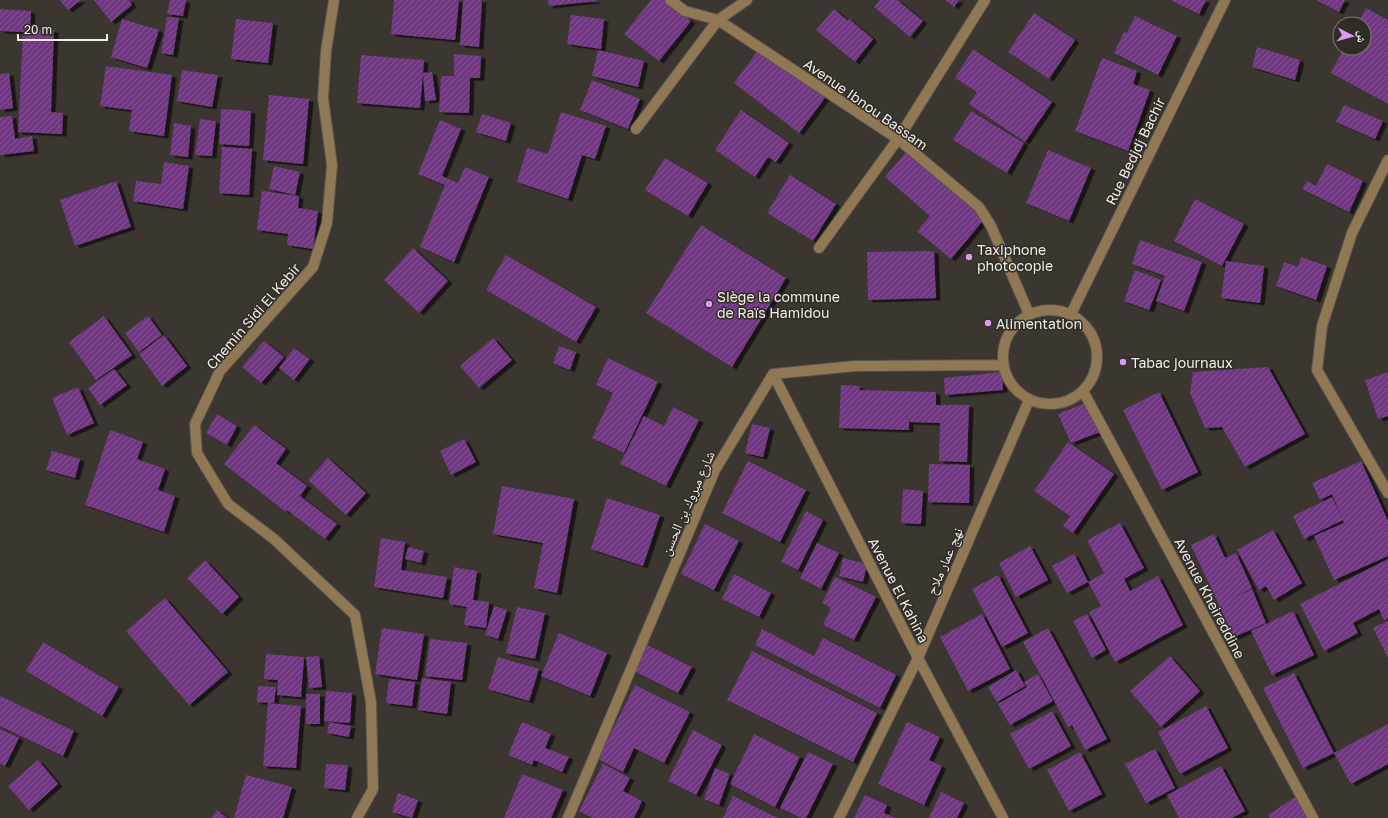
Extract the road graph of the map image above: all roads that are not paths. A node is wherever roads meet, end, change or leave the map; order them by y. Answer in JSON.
{"nodes":[{"id":1,"x":334,"y":0,"type":"edge"},
{"id":2,"x":670,"y":0,"type":"edge"},
{"id":3,"x":747,"y":0,"type":"edge"},
{"id":4,"x":986,"y":0,"type":"edge"},
{"id":5,"x":1225,"y":0,"type":"edge"},
{"id":6,"x":718,"y":20,"type":"junction"},
{"id":7,"x":636,"y":129,"type":"dead end"},
{"id":8,"x":898,"y":139,"type":"junction"},
{"id":9,"x":1388,"y":160,"type":"edge"},
{"id":10,"x":819,"y":248,"type":"dead end"},
{"id":11,"x":1029,"y":314,"type":"junction"},
{"id":12,"x":1071,"y":314,"type":"junction"},
{"id":13,"x":1003,"y":364,"type":"junction"},
{"id":14,"x":773,"y":374,"type":"junction"},
{"id":15,"x":1083,"y":391,"type":"junction"},
{"id":16,"x":1029,"y":400,"type":"junction"},
{"id":17,"x":1388,"y":493,"type":"edge"},
{"id":18,"x":918,"y":658,"type":"junction"},
{"id":19,"x":357,"y":818,"type":"edge"},
{"id":20,"x":568,"y":818,"type":"edge"},
{"id":21,"x":839,"y":818,"type":"edge"},
{"id":22,"x":1003,"y":818,"type":"edge"},
{"id":23,"x":1313,"y":818,"type":"edge"}],
"edges":[{"from":1,"to":19,"type":"street","name":"Chemin Sidi El Kebir"},
{"from":2,"to":6,"type":"street","name":"Avenue Ibnou Bassam"},
{"from":3,"to":6,"type":"street"},
{"from":4,"to":8,"type":"street"},
{"from":5,"to":12,"type":"street","name":"Rue Bedjdj Bachir"},
{"from":6,"to":7,"type":"street"},
{"from":6,"to":8,"type":"street","name":"Avenue Ibnou Bassam"},
{"from":8,"to":10,"type":"street"},
{"from":8,"to":11,"type":"street","name":"Avenue Ibnou Bassam"},
{"from":9,"to":17,"type":"street"},
{"from":11,"to":12,"type":"street"},
{"from":11,"to":13,"type":"street"},
{"from":12,"to":15,"type":"street"},
{"from":13,"to":14,"type":"street"},
{"from":13,"to":16,"type":"street"},
{"from":14,"to":18,"type":"street","name":"Avenue El Kahina"},
{"from":14,"to":20,"type":"street","name":"شارع مبروك بن الحسن"},
{"from":15,"to":16,"type":"street"},
{"from":15,"to":23,"type":"street","name":"Avenue Kheireddine"},
{"from":16,"to":18,"type":"street","name":"نهج عمار ملاح"},
{"from":18,"to":21,"type":"street","name":"نهج عمار ملاح"},
{"from":18,"to":22,"type":"street","name":"Avenue El Kahina"}]}
